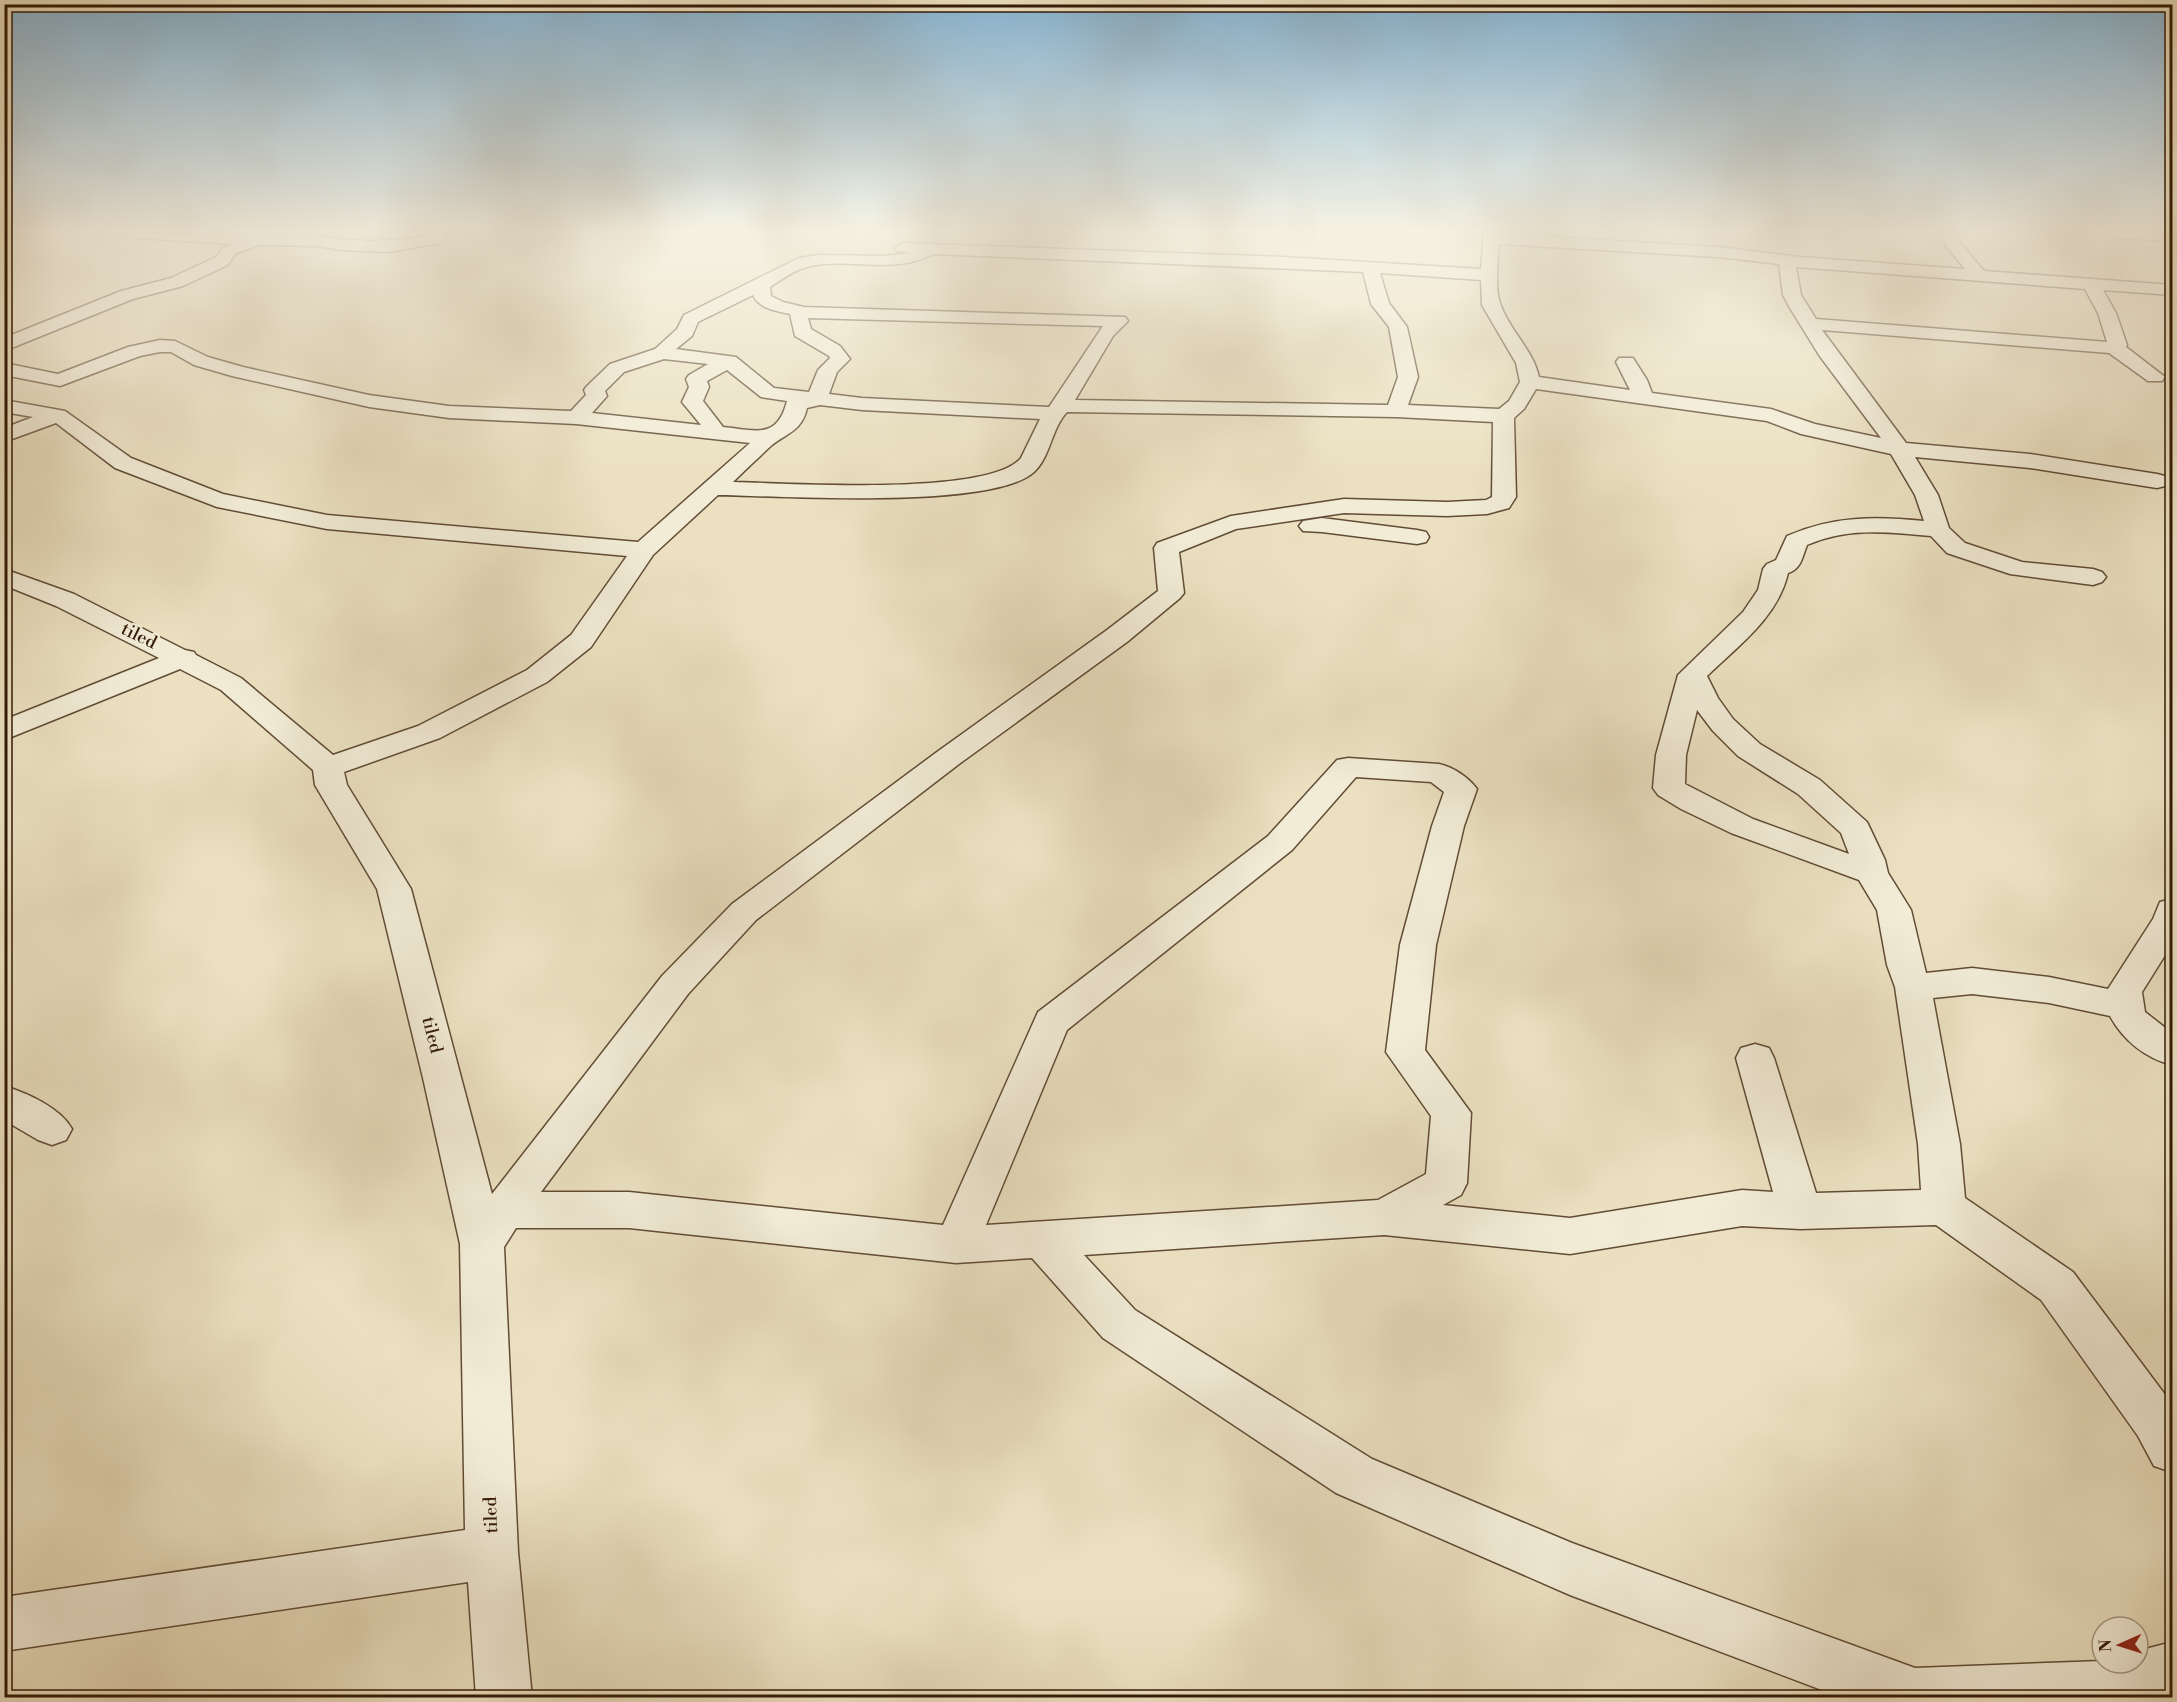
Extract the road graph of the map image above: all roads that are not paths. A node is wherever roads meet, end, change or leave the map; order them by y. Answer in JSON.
{"nodes":[{"id":1,"x":84,"y":312,"type":"edge"},
{"id":2,"x":703,"y":312,"type":"edge"},
{"id":3,"x":804,"y":312,"type":"edge"},
{"id":4,"x":819,"y":312,"type":"edge"},
{"id":5,"x":1387,"y":312,"type":"edge"},
{"id":6,"x":1495,"y":312,"type":"edge"},
{"id":7,"x":1802,"y":312,"type":"edge"},
{"id":8,"x":2104,"y":312,"type":"edge"},
{"id":9,"x":1811,"y":324,"type":"junction"},
{"id":10,"x":4,"y":345,"type":"edge"},
{"id":11,"x":2114,"y":348,"type":"junction"},
{"id":12,"x":663,"y":353,"type":"junction"},
{"id":13,"x":729,"y":361,"type":"junction"},
{"id":14,"x":1626,"y":362,"type":"dead end"},
{"id":15,"x":4,"y":369,"type":"edge"},
{"id":16,"x":28,"y":372,"type":"junction"},
{"id":17,"x":2155,"y":377,"type":"dead end"},
{"id":18,"x":1530,"y":382,"type":"junction"},
{"id":19,"x":4,"y":386,"type":"edge"},
{"id":20,"x":1643,"y":397,"type":"junction"},
{"id":21,"x":816,"y":400,"type":"junction"},
{"id":22,"x":4,"y":406,"type":"edge"},
{"id":23,"x":1057,"y":410,"type":"junction"},
{"id":24,"x":1396,"y":411,"type":"junction"},
{"id":25,"x":58,"y":415,"type":"junction"},
{"id":26,"x":1504,"y":416,"type":"junction"},
{"id":27,"x":576,"y":418,"type":"junction"},
{"id":28,"x":717,"y":433,"type":"junction"},
{"id":29,"x":4,"y":436,"type":"edge"},
{"id":30,"x":768,"y":438,"type":"junction"},
{"id":31,"x":1899,"y":450,"type":"junction"},
{"id":32,"x":2157,"y":481,"type":"dead end"},
{"id":33,"x":713,"y":488,"type":"junction"},
{"id":34,"x":1231,"y":523,"type":"junction"},
{"id":35,"x":1938,"y":530,"type":"junction"},
{"id":36,"x":1417,"y":537,"type":"dead end"},
{"id":37,"x":644,"y":550,"type":"junction"},
{"id":38,"x":4,"y":576,"type":"edge"},
{"id":39,"x":2092,"y":577,"type":"dead end"},
{"id":40,"x":184,"y":658,"type":"junction"},
{"id":41,"x":1692,"y":675,"type":"junction"},
{"id":42,"x":4,"y":731,"type":"edge"},
{"id":43,"x":328,"y":767,"type":"junction"},
{"id":44,"x":1870,"y":873,"type":"junction"},
{"id":45,"x":2172,"y":910,"type":"edge"},
{"id":46,"x":1914,"y":987,"type":"junction"},
{"id":47,"x":2123,"y":1005,"type":"junction"},
{"id":48,"x":2172,"y":1051,"type":"edge"},
{"id":49,"x":1755,"y":1058,"type":"dead end"},
{"id":50,"x":4,"y":1101,"type":"edge"},
{"id":51,"x":52,"y":1129,"type":"dead end"},
{"id":52,"x":1944,"y":1207,"type":"junction"},
{"id":53,"x":1800,"y":1211,"type":"junction"},
{"id":54,"x":1384,"y":1217,"type":"junction"},
{"id":55,"x":493,"y":1227,"type":"junction"},
{"id":56,"x":1044,"y":1241,"type":"junction"},
{"id":57,"x":956,"y":1245,"type":"junction"},
{"id":58,"x":2167,"y":1430,"type":"edge"},
{"id":59,"x":492,"y":1552,"type":"junction"},
{"id":60,"x":4,"y":1624,"type":"edge"},
{"id":61,"x":2172,"y":1670,"type":"edge"},
{"id":62,"x":504,"y":1698,"type":"edge"}],
"edges":[{"from":1,"to":10,"type":"street"},
{"from":2,"to":12,"type":"street"},
{"from":3,"to":21,"type":"street"},
{"from":4,"to":23,"type":"street"},
{"from":5,"to":24,"type":"street"},
{"from":6,"to":18,"type":"street"},
{"from":7,"to":9,"type":"street"},
{"from":8,"to":11,"type":"street"},
{"from":9,"to":11,"type":"street"},
{"from":9,"to":31,"type":"street"},
{"from":11,"to":17,"type":"street"},
{"from":12,"to":13,"type":"street"},
{"from":12,"to":27,"type":"street"},
{"from":13,"to":21,"type":"street"},
{"from":13,"to":28,"type":"street"},
{"from":14,"to":20,"type":"street"},
{"from":15,"to":16,"type":"street"},
{"from":16,"to":19,"type":"street"},
{"from":16,"to":27,"type":"street"},
{"from":18,"to":20,"type":"street"},
{"from":18,"to":26,"type":"street"},
{"from":20,"to":31,"type":"street"},
{"from":21,"to":23,"type":"street"},
{"from":21,"to":30,"type":"street"},
{"from":22,"to":25,"type":"street"},
{"from":23,"to":24,"type":"street"},
{"from":23,"to":33,"type":"street"},
{"from":24,"to":26,"type":"street"},
{"from":25,"to":29,"type":"street"},
{"from":25,"to":37,"type":"street"},
{"from":26,"to":34,"type":"street"},
{"from":27,"to":28,"type":"street"},
{"from":28,"to":30,"type":"street"},
{"from":30,"to":33,"type":"street"},
{"from":31,"to":32,"type":"street"},
{"from":31,"to":35,"type":"street"},
{"from":33,"to":37,"type":"street"},
{"from":34,"to":36,"type":"street"},
{"from":34,"to":55,"type":"street"},
{"from":35,"to":39,"type":"street"},
{"from":35,"to":41,"type":"street"},
{"from":37,"to":43,"type":"street"},
{"from":38,"to":40,"type":"street","name":"tiled"},
{"from":40,"to":42,"type":"street"},
{"from":40,"to":43,"type":"street","name":"tiled"},
{"from":41,"to":44,"type":"street"},
{"from":41,"to":44,"type":"street"},
{"from":43,"to":55,"type":"street","name":"tiled"},
{"from":44,"to":46,"type":"street"},
{"from":45,"to":47,"type":"street"},
{"from":46,"to":47,"type":"street"},
{"from":46,"to":52,"type":"street"},
{"from":47,"to":48,"type":"street"},
{"from":49,"to":53,"type":"street"},
{"from":50,"to":51,"type":"street"},
{"from":52,"to":53,"type":"street"},
{"from":52,"to":58,"type":"street"},
{"from":53,"to":54,"type":"street"},
{"from":54,"to":56,"type":"street"},
{"from":54,"to":57,"type":"street"},
{"from":55,"to":57,"type":"street"},
{"from":55,"to":59,"type":"street","name":"tiled"},
{"from":56,"to":57,"type":"street"},
{"from":56,"to":61,"type":"street"},
{"from":59,"to":60,"type":"street"},
{"from":59,"to":62,"type":"street","name":"tiled"}]}
